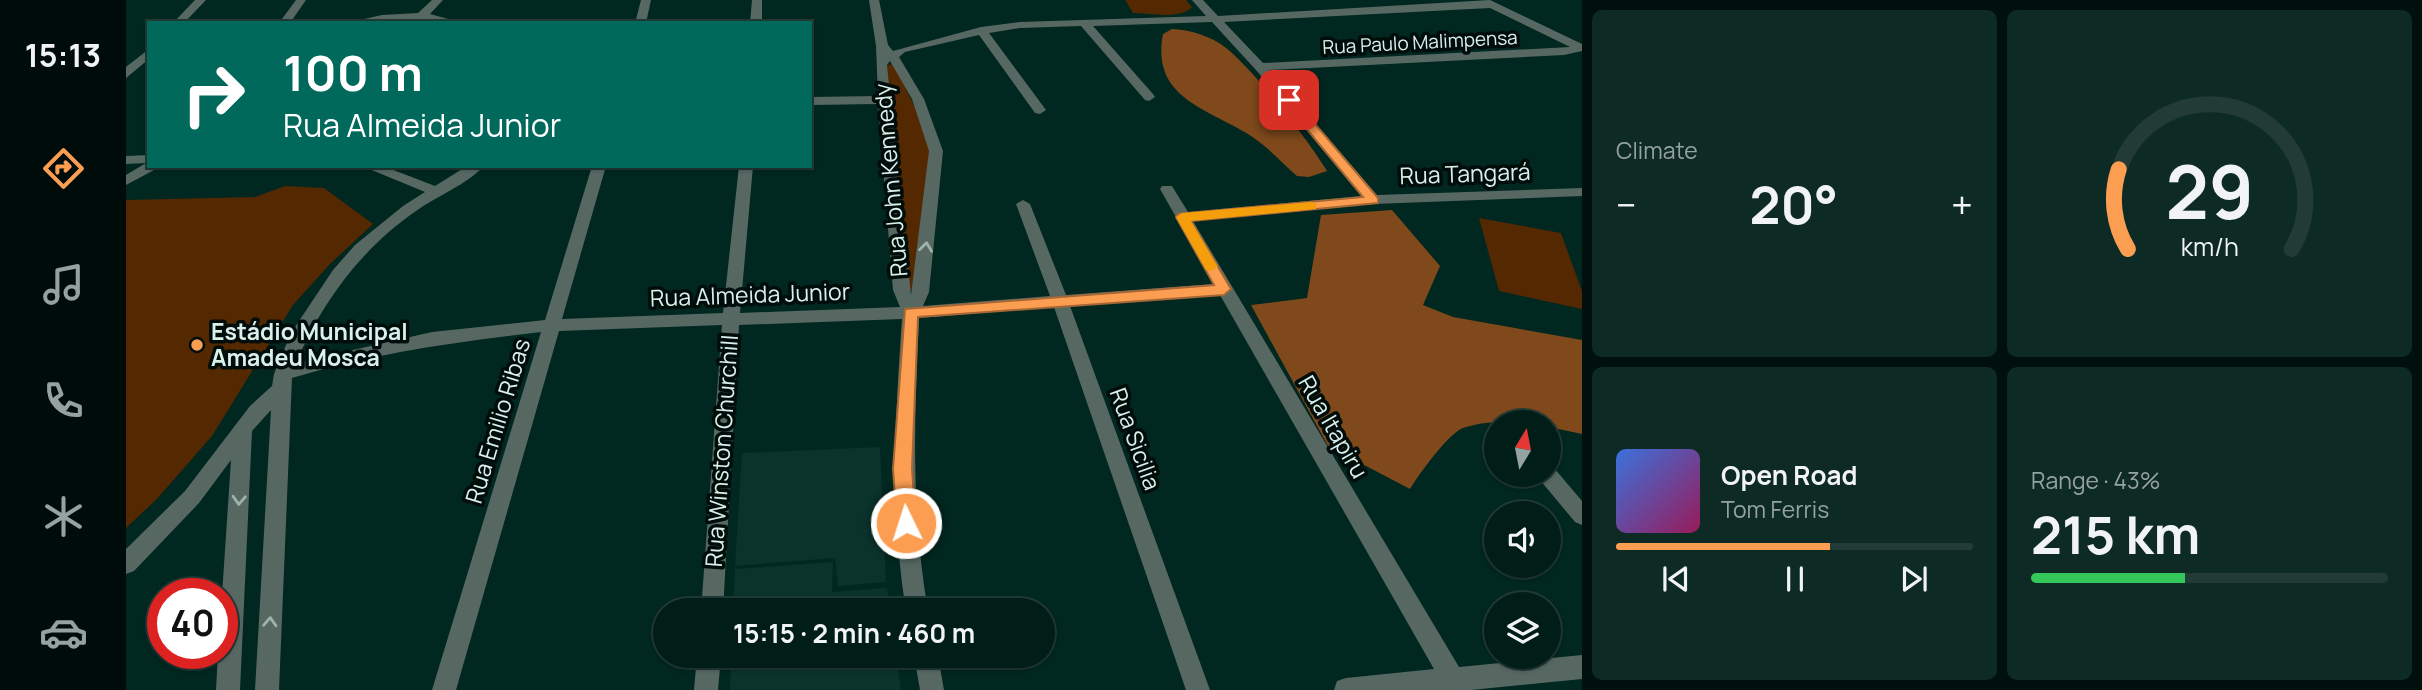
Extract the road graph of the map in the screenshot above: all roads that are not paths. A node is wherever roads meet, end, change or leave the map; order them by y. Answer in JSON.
{"nodes":[{"id":1,"x":201,"y":0,"type":"edge"},
{"id":2,"x":301,"y":0,"type":"edge"},
{"id":3,"x":438,"y":0,"type":"edge"},
{"id":4,"x":646,"y":0,"type":"edge"},
{"id":5,"x":757,"y":0,"type":"edge"},
{"id":6,"x":874,"y":0,"type":"edge"},
{"id":7,"x":1197,"y":0,"type":"edge"},
{"id":8,"x":1487,"y":3,"type":"edge"},
{"id":9,"x":387,"y":6,"type":"dead end"},
{"id":10,"x":421,"y":16,"type":"junction"},
{"id":11,"x":1215,"y":19,"type":"junction"},
{"id":12,"x":180,"y":21,"type":"edge"},
{"id":13,"x":285,"y":21,"type":"edge"},
{"id":14,"x":357,"y":21,"type":"edge"},
{"id":15,"x":360,"y":21,"type":"edge"},
{"id":16,"x":447,"y":21,"type":"edge"},
{"id":17,"x":641,"y":21,"type":"edge"},
{"id":18,"x":755,"y":21,"type":"edge"},
{"id":19,"x":1084,"y":23,"type":"junction"},
{"id":20,"x":981,"y":30,"type":"junction"},
{"id":21,"x":1582,"y":48,"type":"edge"},
{"id":22,"x":147,"y":54,"type":"edge"},
{"id":23,"x":885,"y":54,"type":"junction"},
{"id":24,"x":1260,"y":67,"type":"junction"},
{"id":25,"x":126,"y":75,"type":"edge"},
{"id":26,"x":1149,"y":97,"type":"dead end"},
{"id":27,"x":886,"y":100,"type":"junction"},
{"id":28,"x":812,"y":101,"type":"edge"},
{"id":29,"x":1040,"y":110,"type":"dead end"},
{"id":30,"x":147,"y":159,"type":"edge"},
{"id":31,"x":126,"y":160,"type":"edge"},
{"id":32,"x":148,"y":168,"type":"edge"},
{"id":33,"x":374,"y":168,"type":"edge"},
{"id":34,"x":474,"y":168,"type":"edge"},
{"id":35,"x":598,"y":168,"type":"edge"},
{"id":36,"x":746,"y":168,"type":"edge"},
{"id":37,"x":126,"y":181,"type":"edge"},
{"id":38,"x":1167,"y":189,"type":"dead end"},
{"id":39,"x":435,"y":190,"type":"junction"},
{"id":40,"x":1582,"y":192,"type":"edge"},
{"id":41,"x":1373,"y":200,"type":"junction"},
{"id":42,"x":1023,"y":205,"type":"dead end"},
{"id":43,"x":1182,"y":217,"type":"junction"},
{"id":44,"x":1224,"y":289,"type":"junction"},
{"id":45,"x":1059,"y":299,"type":"junction"},
{"id":46,"x":911,"y":312,"type":"junction"},
{"id":47,"x":731,"y":317,"type":"junction"},
{"id":48,"x":553,"y":325,"type":"junction"},
{"id":49,"x":282,"y":381,"type":"junction"},
{"id":50,"x":243,"y":432,"type":"junction"},
{"id":51,"x":1558,"y":487,"type":"edge"},
{"id":52,"x":1582,"y":516,"type":"edge"},
{"id":53,"x":126,"y":564,"type":"edge"},
{"id":54,"x":713,"y":598,"type":"edge"},
{"id":55,"x":915,"y":598,"type":"edge"},
{"id":56,"x":1582,"y":667,"type":"edge"},
{"id":57,"x":708,"y":668,"type":"edge"},
{"id":58,"x":928,"y":668,"type":"edge"},
{"id":59,"x":1456,"y":685,"type":"edge"},
{"id":60,"x":228,"y":690,"type":"edge"},
{"id":61,"x":267,"y":690,"type":"edge"},
{"id":62,"x":444,"y":690,"type":"edge"},
{"id":63,"x":706,"y":690,"type":"edge"},
{"id":64,"x":932,"y":690,"type":"edge"},
{"id":65,"x":1198,"y":690,"type":"edge"},
{"id":66,"x":1346,"y":690,"type":"edge"}],
"edges":[{"from":1,"to":12,"type":"street"},
{"from":2,"to":13,"type":"street"},
{"from":3,"to":10,"type":"street"},
{"from":4,"to":17,"type":"street"},
{"from":5,"to":18,"type":"street"},
{"from":6,"to":23,"type":"street","name":"Rua John Kennedy"},
{"from":7,"to":11,"type":"street"},
{"from":8,"to":11,"type":"street"},
{"from":8,"to":21,"type":"street"},
{"from":9,"to":14,"type":"street"},
{"from":10,"to":15,"type":"street"},
{"from":10,"to":16,"type":"street"},
{"from":11,"to":19,"type":"street"},
{"from":11,"to":24,"type":"street"},
{"from":19,"to":20,"type":"street"},
{"from":19,"to":26,"type":"street"},
{"from":20,"to":23,"type":"street"},
{"from":20,"to":29,"type":"street"},
{"from":21,"to":24,"type":"street","name":"Rua Paulo Malimpensa"},
{"from":22,"to":25,"type":"street"},
{"from":23,"to":27,"type":"street","name":"Rua John Kennedy"},
{"from":46,"to":23,"type":"street","name":"Rua John Kennedy","one_way":true},
{"from":24,"to":41,"type":"street"},
{"from":27,"to":28,"type":"street"},
{"from":27,"to":46,"type":"street","name":"Rua John Kennedy"},
{"from":30,"to":31,"type":"street"},
{"from":32,"to":37,"type":"street"},
{"from":33,"to":39,"type":"street"},
{"from":34,"to":39,"type":"street"},
{"from":35,"to":48,"type":"street","name":"Rua Emilio Ribas"},
{"from":36,"to":47,"type":"street","name":"Rua Winston Churchill"},
{"from":38,"to":43,"type":"street","name":"Rua Itapiru"},
{"from":39,"to":49,"type":"street"},
{"from":40,"to":41,"type":"street","name":"Rua Tangará"},
{"from":41,"to":43,"type":"street","name":"Rua Tangará"},
{"from":42,"to":45,"type":"street","name":"Rua Sicilia"},
{"from":43,"to":44,"type":"street","name":"Rua Itapiru"},
{"from":44,"to":45,"type":"street","name":"Rua Almeida Junior"},
{"from":44,"to":59,"type":"street","name":"Rua Itapiru"},
{"from":45,"to":46,"type":"street","name":"Rua Almeida Junior"},
{"from":45,"to":65,"type":"street","name":"Rua Sicilia"},
{"from":46,"to":47,"type":"street","name":"Rua Almeida Junior"},
{"from":46,"to":55,"type":"street","name":"Rua John Kennedy"},
{"from":47,"to":48,"type":"street","name":"Rua Almeida Junior"},
{"from":47,"to":54,"type":"street","name":"Rua Winston Churchill"},
{"from":48,"to":49,"type":"street","name":"Rua Almeida Junior"},
{"from":48,"to":62,"type":"street","name":"Rua Emilio Ribas"},
{"from":49,"to":50,"type":"street"},
{"from":61,"to":49,"type":"street","one_way":true},
{"from":50,"to":53,"type":"street"},
{"from":50,"to":60,"type":"street","one_way":true},
{"from":51,"to":52,"type":"street"},
{"from":56,"to":59,"type":"street"},
{"from":57,"to":63,"type":"street"},
{"from":58,"to":64,"type":"street"},
{"from":59,"to":66,"type":"street"}]}
